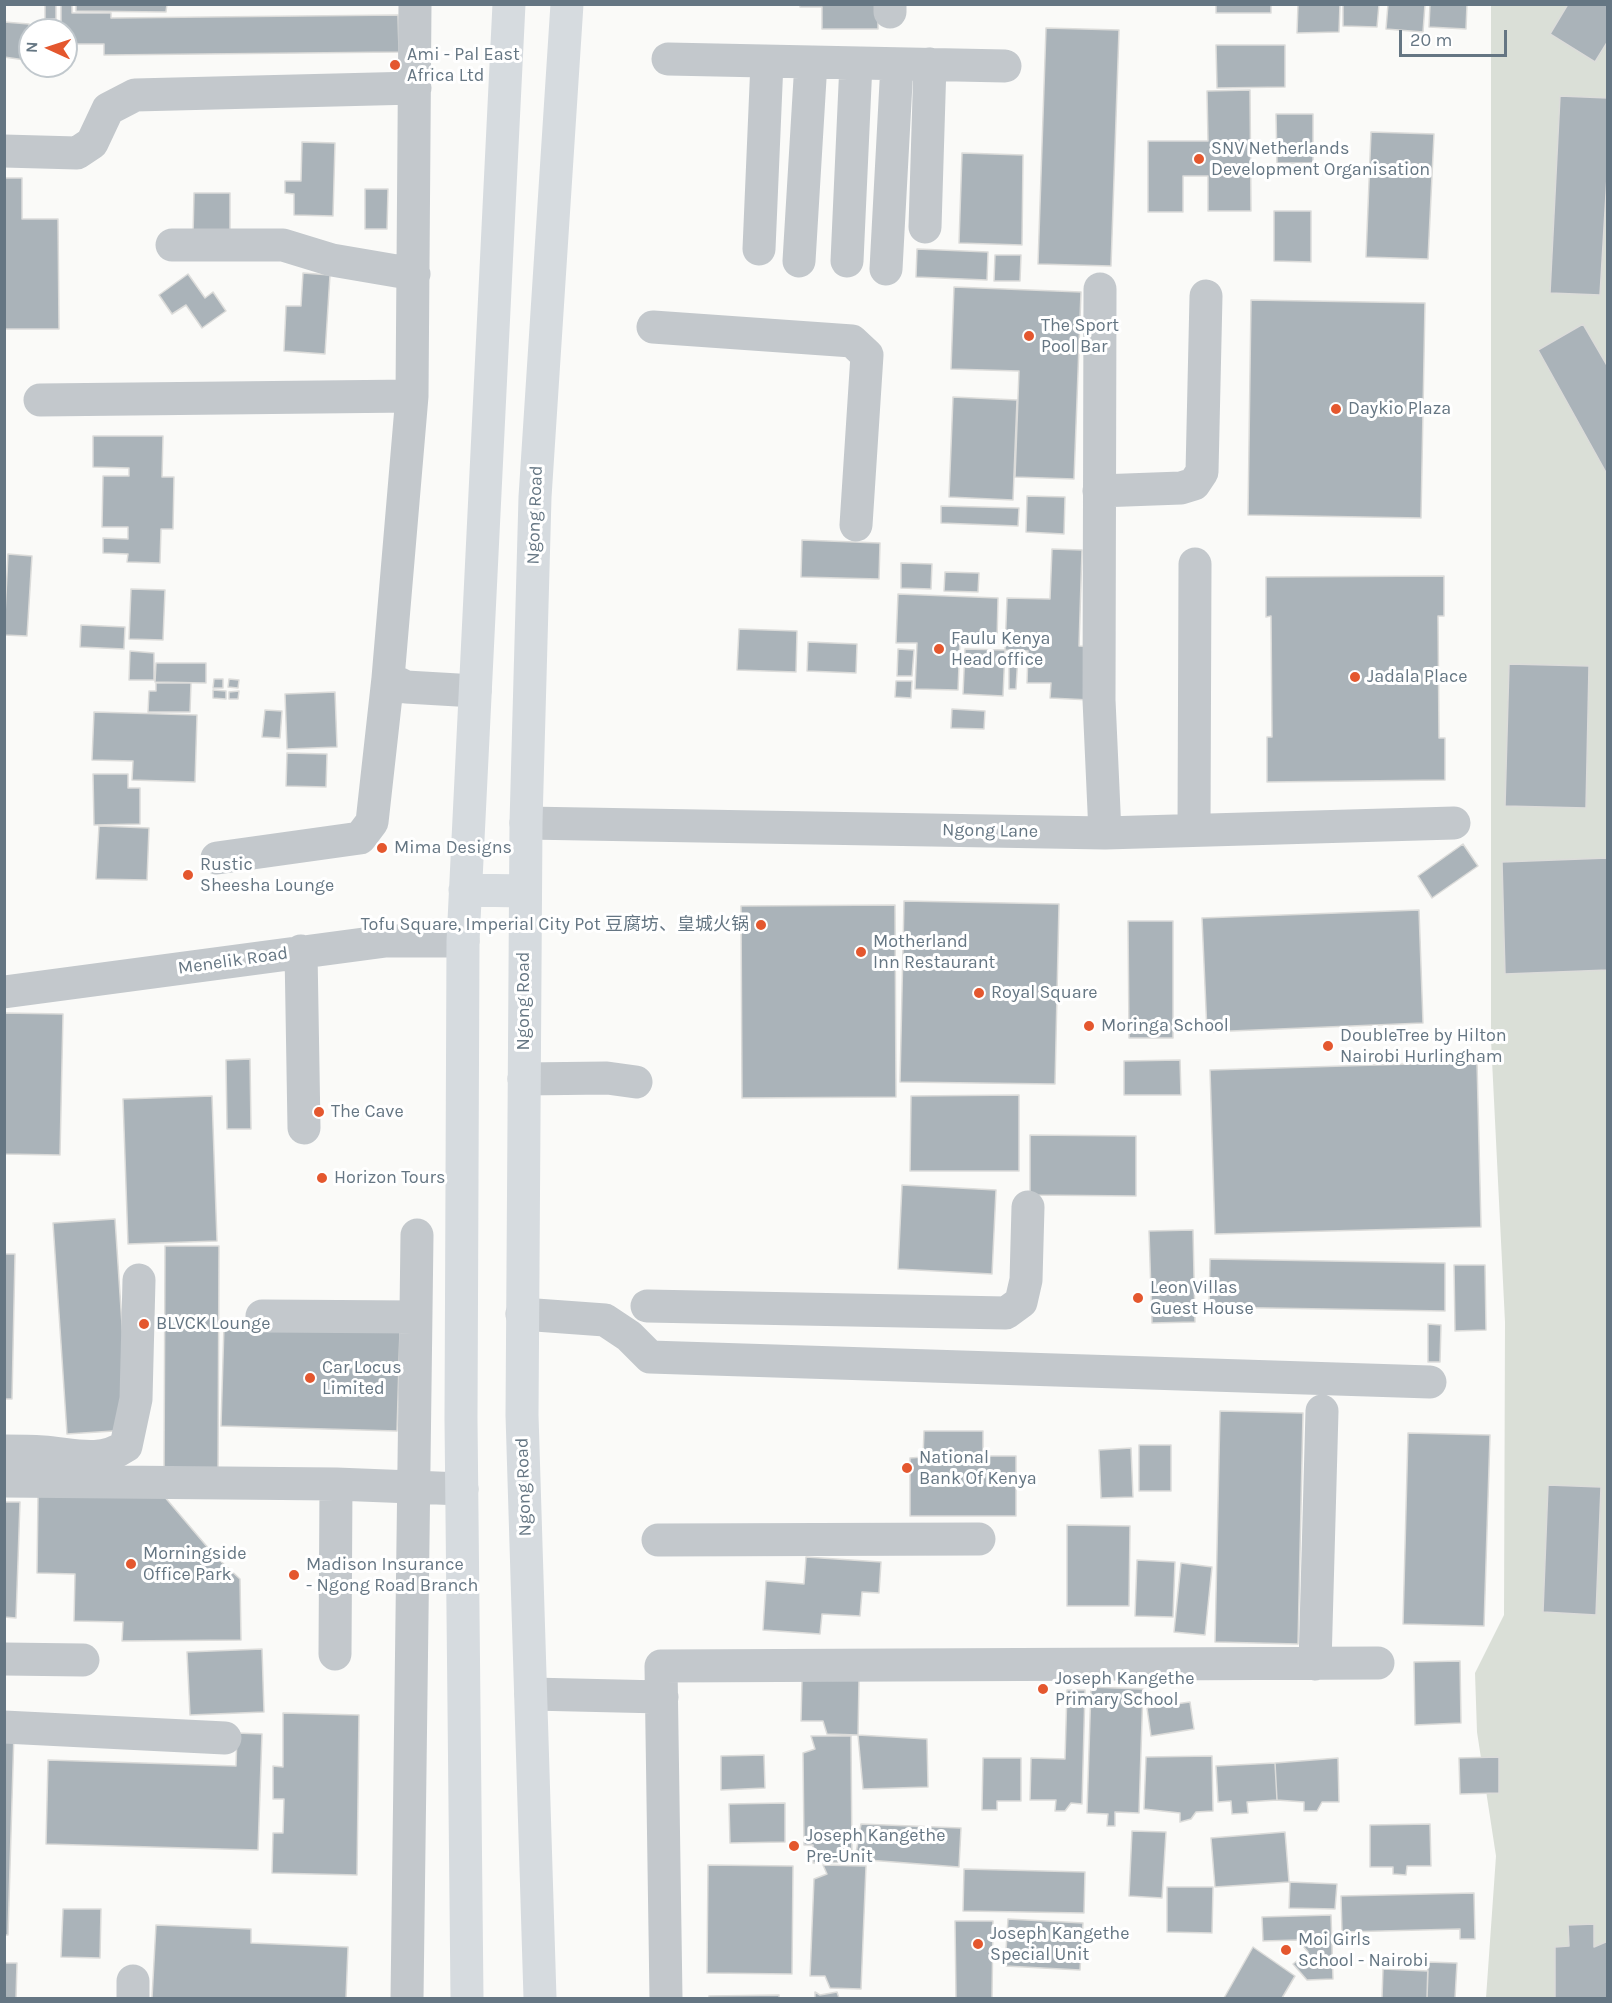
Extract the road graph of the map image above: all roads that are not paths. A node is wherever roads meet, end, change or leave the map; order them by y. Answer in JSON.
{"nodes":[{"id":1,"x":416,"y":4,"type":"edge"},
{"id":2,"x":509,"y":4,"type":"edge"},
{"id":3,"x":567,"y":4,"type":"edge"},
{"id":4,"x":668,"y":59,"type":"dead end"},
{"id":5,"x":767,"y":62,"type":"junction"},
{"id":6,"x":810,"y":62,"type":"junction"},
{"id":7,"x":856,"y":63,"type":"junction"},
{"id":8,"x":897,"y":64,"type":"junction"},
{"id":9,"x":930,"y":64,"type":"junction"},
{"id":10,"x":1005,"y":66,"type":"dead end"},
{"id":11,"x":415,"y":88,"type":"junction"},
{"id":12,"x":4,"y":151,"type":"edge"},
{"id":13,"x":926,"y":227,"type":"dead end"},
{"id":14,"x":172,"y":245,"type":"dead end"},
{"id":15,"x":759,"y":249,"type":"dead end"},
{"id":16,"x":800,"y":261,"type":"dead end"},
{"id":17,"x":848,"y":261,"type":"dead end"},
{"id":18,"x":886,"y":270,"type":"dead end"},
{"id":19,"x":414,"y":274,"type":"junction"},
{"id":20,"x":1100,"y":289,"type":"dead end"},
{"id":21,"x":1206,"y":297,"type":"dead end"},
{"id":22,"x":653,"y":327,"type":"dead end"},
{"id":23,"x":412,"y":396,"type":"junction"},
{"id":24,"x":40,"y":400,"type":"dead end"},
{"id":25,"x":1099,"y":491,"type":"junction"},
{"id":26,"x":856,"y":525,"type":"dead end"},
{"id":27,"x":1195,"y":564,"type":"dead end"},
{"id":28,"x":388,"y":678,"type":"junction"},
{"id":29,"x":475,"y":691,"type":"junction"},
{"id":30,"x":526,"y":823,"type":"junction"},
{"id":31,"x":1454,"y":823,"type":"dead end"},
{"id":32,"x":1194,"y":830,"type":"junction"},
{"id":33,"x":1105,"y":833,"type":"junction"},
{"id":34,"x":218,"y":858,"type":"dead end"},
{"id":35,"x":465,"y":890,"type":"junction"},
{"id":36,"x":525,"y":891,"type":"junction"},
{"id":37,"x":463,"y":941,"type":"junction"},
{"id":38,"x":301,"y":951,"type":"junction"},
{"id":39,"x":4,"y":992,"type":"edge"},
{"id":40,"x":524,"y":1079,"type":"junction"},
{"id":41,"x":636,"y":1082,"type":"dead end"},
{"id":42,"x":303,"y":1128,"type":"dead end"},
{"id":43,"x":1028,"y":1207,"type":"dead end"},
{"id":44,"x":417,"y":1235,"type":"dead end"},
{"id":45,"x":139,"y":1280,"type":"dead end"},
{"id":46,"x":647,"y":1306,"type":"dead end"},
{"id":47,"x":522,"y":1314,"type":"junction"},
{"id":48,"x":262,"y":1316,"type":"dead end"},
{"id":49,"x":415,"y":1317,"type":"junction"},
{"id":50,"x":1430,"y":1383,"type":"dead end"},
{"id":51,"x":1322,"y":1411,"type":"dead end"},
{"id":52,"x":4,"y":1450,"type":"edge"},
{"id":53,"x":4,"y":1481,"type":"edge"},
{"id":54,"x":336,"y":1484,"type":"junction"},
{"id":55,"x":414,"y":1487,"type":"junction"},
{"id":56,"x":462,"y":1489,"type":"junction"},
{"id":57,"x":979,"y":1539,"type":"dead end"},
{"id":58,"x":658,"y":1540,"type":"dead end"},
{"id":59,"x":335,"y":1654,"type":"dead end"},
{"id":60,"x":4,"y":1659,"type":"edge"},
{"id":61,"x":83,"y":1660,"type":"dead end"},
{"id":62,"x":1378,"y":1663,"type":"dead end"},
{"id":63,"x":1315,"y":1665,"type":"junction"},
{"id":64,"x":531,"y":1694,"type":"junction"},
{"id":65,"x":662,"y":1697,"type":"junction"},
{"id":66,"x":4,"y":1727,"type":"edge"},
{"id":67,"x":225,"y":1738,"type":"dead end"},
{"id":68,"x":407,"y":1998,"type":"edge"},
{"id":69,"x":468,"y":1998,"type":"edge"},
{"id":70,"x":540,"y":1998,"type":"edge"},
{"id":71,"x":666,"y":1998,"type":"edge"}],
"edges":[{"from":1,"to":11,"type":"street"},
{"from":2,"to":29,"type":"main road"},
{"from":3,"to":30,"type":"main road","name":"Ngong Road"},
{"from":4,"to":5,"type":"street"},
{"from":5,"to":6,"type":"street"},
{"from":5,"to":15,"type":"street"},
{"from":6,"to":7,"type":"street"},
{"from":6,"to":16,"type":"street"},
{"from":7,"to":8,"type":"street"},
{"from":7,"to":17,"type":"street"},
{"from":8,"to":9,"type":"street"},
{"from":8,"to":18,"type":"street"},
{"from":9,"to":10,"type":"street"},
{"from":9,"to":13,"type":"street"},
{"from":11,"to":12,"type":"street"},
{"from":11,"to":19,"type":"street"},
{"from":14,"to":19,"type":"street"},
{"from":19,"to":23,"type":"street"},
{"from":20,"to":25,"type":"street"},
{"from":21,"to":25,"type":"street"},
{"from":22,"to":26,"type":"street"},
{"from":23,"to":24,"type":"street"},
{"from":23,"to":28,"type":"street"},
{"from":25,"to":33,"type":"street"},
{"from":27,"to":32,"type":"street"},
{"from":28,"to":29,"type":"street"},
{"from":28,"to":34,"type":"street"},
{"from":29,"to":35,"type":"main road"},
{"from":30,"to":33,"type":"street","name":"Ngong Lane"},
{"from":30,"to":36,"type":"main road","name":"Ngong Road"},
{"from":31,"to":32,"type":"street","name":"Ngong Lane"},
{"from":32,"to":33,"type":"street","name":"Ngong Lane"},
{"from":35,"to":36,"type":"main road"},
{"from":35,"to":37,"type":"main road"},
{"from":36,"to":40,"type":"main road","name":"Ngong Road"},
{"from":37,"to":38,"type":"street","name":"Menelik Road"},
{"from":37,"to":56,"type":"main road"},
{"from":38,"to":39,"type":"street","name":"Menelik Road"},
{"from":38,"to":42,"type":"street"},
{"from":40,"to":41,"type":"street"},
{"from":40,"to":47,"type":"main road","name":"Ngong Road"},
{"from":43,"to":46,"type":"street"},
{"from":44,"to":49,"type":"street"},
{"from":45,"to":52,"type":"street"},
{"from":47,"to":50,"type":"street"},
{"from":47,"to":64,"type":"main road","name":"Ngong Road"},
{"from":48,"to":49,"type":"street"},
{"from":49,"to":55,"type":"street"},
{"from":51,"to":63,"type":"street"},
{"from":53,"to":54,"type":"street"},
{"from":54,"to":55,"type":"street"},
{"from":54,"to":59,"type":"street"},
{"from":55,"to":56,"type":"street"},
{"from":55,"to":68,"type":"street"},
{"from":56,"to":69,"type":"main road"},
{"from":57,"to":58,"type":"street"},
{"from":60,"to":61,"type":"street"},
{"from":62,"to":63,"type":"street"},
{"from":63,"to":65,"type":"street"},
{"from":64,"to":65,"type":"street"},
{"from":64,"to":70,"type":"main road","name":"Ngong Road"},
{"from":65,"to":71,"type":"street"},
{"from":66,"to":67,"type":"street"}]}
